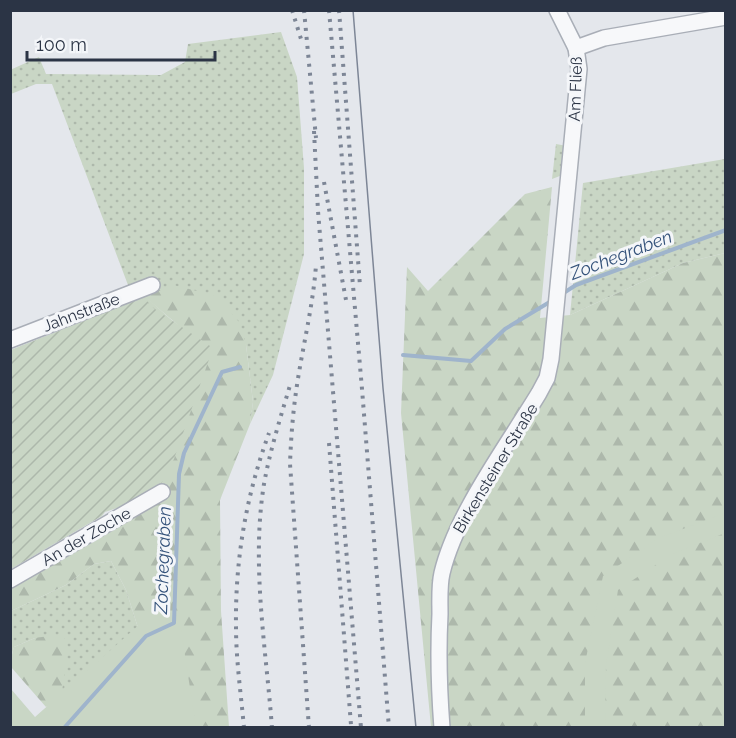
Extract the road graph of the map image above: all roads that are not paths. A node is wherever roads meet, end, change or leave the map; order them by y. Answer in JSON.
{"nodes":[{"id":1,"x":557,"y":10,"type":"edge"},
{"id":2,"x":726,"y":17,"type":"edge"},
{"id":3,"x":576,"y":48,"type":"junction"},
{"id":4,"x":558,"y":282,"type":"joint"},
{"id":5,"x":152,"y":285,"type":"dead end"},
{"id":6,"x":10,"y":340,"type":"edge"},
{"id":7,"x":162,"y":492,"type":"dead end"},
{"id":8,"x":10,"y":580,"type":"edge"},
{"id":9,"x":442,"y":728,"type":"edge"}],
"edges":[{"from":1,"to":3,"type":"street"},
{"from":2,"to":3,"type":"street","name":"Am Fließ"},
{"from":3,"to":4,"type":"street","name":"Am Fließ"},
{"from":4,"to":9,"type":"street","name":"Birkensteiner Straße"},
{"from":5,"to":6,"type":"street","name":"Jahnstraße"},
{"from":7,"to":8,"type":"street","name":"An der Zoche"}]}
